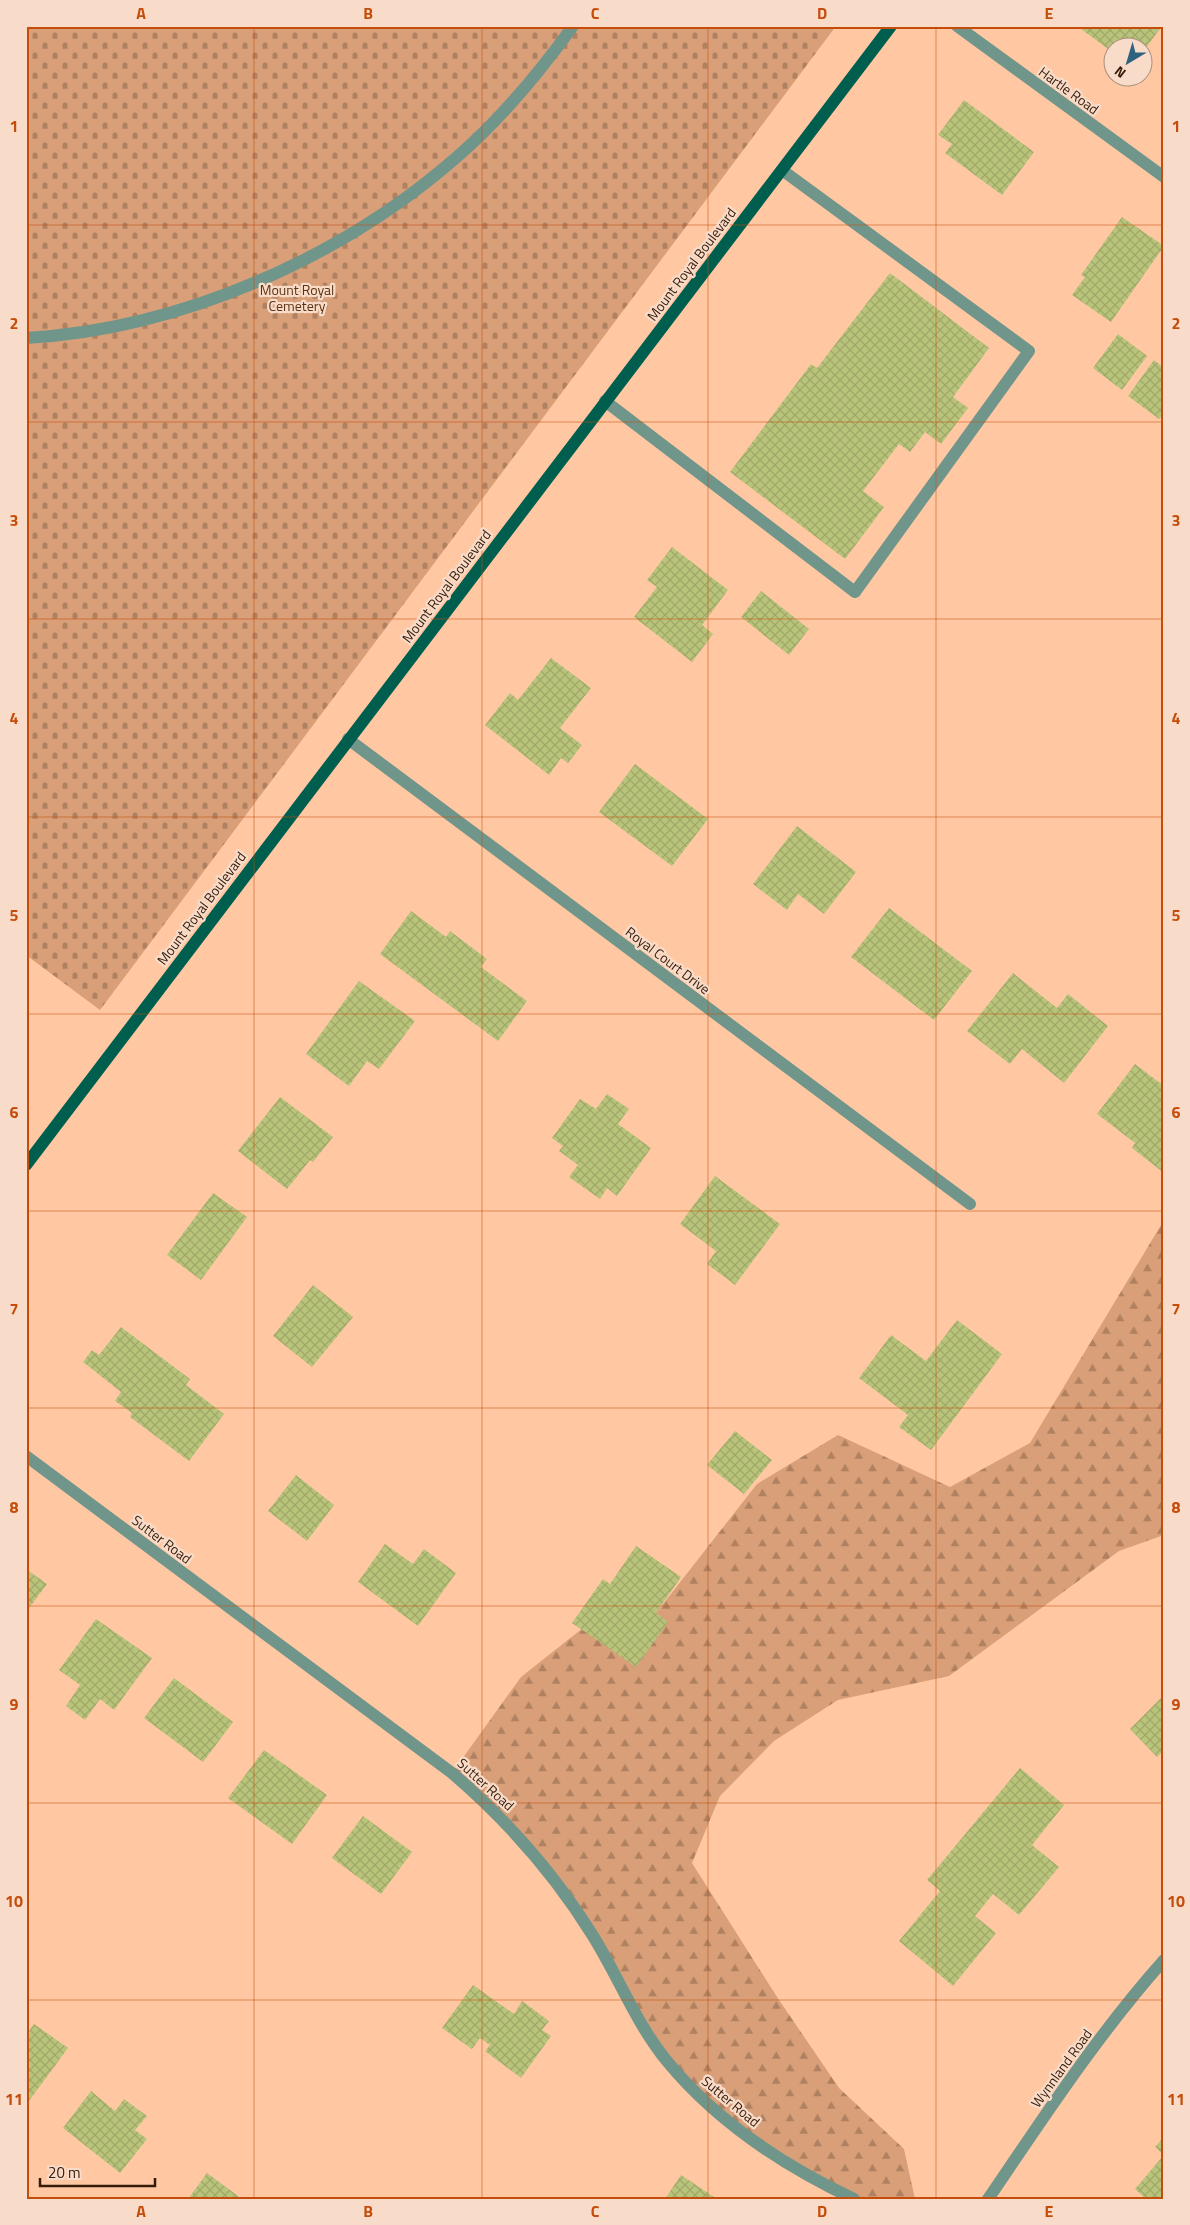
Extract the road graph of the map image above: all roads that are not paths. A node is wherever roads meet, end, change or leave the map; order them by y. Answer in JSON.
{"nodes":[{"id":1,"x":574,"y":26,"type":"edge"},
{"id":2,"x":891,"y":26,"type":"edge"},
{"id":3,"x":957,"y":26,"type":"edge"},
{"id":4,"x":782,"y":170,"type":"junction"},
{"id":5,"x":1164,"y":177,"type":"edge"},
{"id":6,"x":26,"y":338,"type":"edge"},
{"id":7,"x":605,"y":401,"type":"junction"},
{"id":8,"x":348,"y":739,"type":"junction"},
{"id":9,"x":26,"y":1165,"type":"edge"},
{"id":10,"x":970,"y":1204,"type":"dead end"},
{"id":11,"x":26,"y":1456,"type":"edge"},
{"id":12,"x":1164,"y":1960,"type":"edge"},
{"id":13,"x":854,"y":2199,"type":"edge"},
{"id":14,"x":988,"y":2199,"type":"edge"}],
"edges":[{"from":1,"to":6,"type":"street"},
{"from":2,"to":4,"type":"main road","name":"Mount Royal Boulevard"},
{"from":3,"to":5,"type":"street","name":"Hartle Road"},
{"from":4,"to":7,"type":"main road","name":"Mount Royal Boulevard"},
{"from":4,"to":7,"type":"street"},
{"from":7,"to":8,"type":"main road","name":"Mount Royal Boulevard"},
{"from":8,"to":9,"type":"main road","name":"Mount Royal Boulevard"},
{"from":8,"to":10,"type":"street","name":"Royal Court Drive"},
{"from":11,"to":13,"type":"street","name":"Sutter Road"},
{"from":12,"to":14,"type":"street","name":"Wynnland Road"}]}
